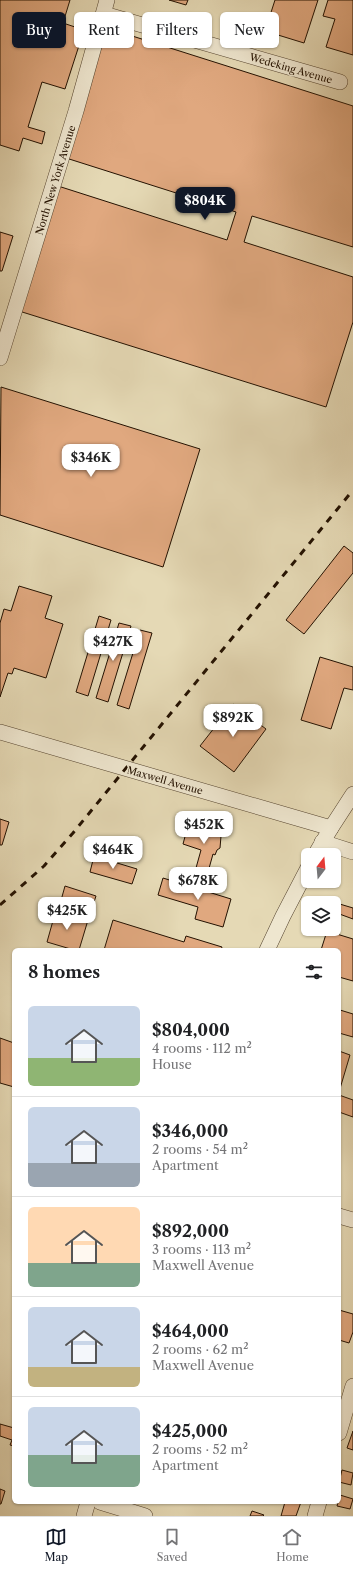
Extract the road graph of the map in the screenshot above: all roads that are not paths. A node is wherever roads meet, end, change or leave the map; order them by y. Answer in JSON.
{"nodes":[{"id":1,"x":106,"y":7,"type":"edge"},
{"id":2,"x":340,"y":82,"type":"dead end"},
{"id":3,"x":0,"y":358,"type":"edge"},
{"id":4,"x":0,"y":732,"type":"edge"},
{"id":5,"x":353,"y":794,"type":"edge"},
{"id":6,"x":331,"y":828,"type":"junction"},
{"id":7,"x":320,"y":848,"type":"edge"},
{"id":8,"x":341,"y":851,"type":"edge"},
{"id":9,"x":353,"y":852,"type":"edge"},
{"id":10,"x":301,"y":881,"type":"edge"},
{"id":11,"x":268,"y":948,"type":"edge"},
{"id":12,"x":341,"y":1217,"type":"edge"},
{"id":13,"x":353,"y":1220,"type":"edge"},
{"id":14,"x":353,"y":1386,"type":"edge"},
{"id":15,"x":347,"y":1400,"type":"edge"},
{"id":16,"x":341,"y":1425,"type":"edge"},
{"id":17,"x":87,"y":1504,"type":"edge"},
{"id":18,"x":106,"y":1504,"type":"edge"},
{"id":19,"x":318,"y":1504,"type":"edge"},
{"id":20,"x":84,"y":1516,"type":"edge"},
{"id":21,"x":145,"y":1516,"type":"edge"},
{"id":22,"x":315,"y":1516,"type":"edge"}],
"edges":[{"from":1,"to":2,"type":"street","name":"Wedeking Avenue"},
{"from":1,"to":3,"type":"street","name":"North New York Avenue"},
{"from":4,"to":6,"type":"street","name":"Maxwell Avenue"},
{"from":5,"to":6,"type":"street"},
{"from":6,"to":7,"type":"street"},
{"from":8,"to":9,"type":"street"},
{"from":10,"to":11,"type":"street"},
{"from":12,"to":13,"type":"street"},
{"from":14,"to":15,"type":"street"},
{"from":15,"to":16,"type":"street"},
{"from":17,"to":20,"type":"street"},
{"from":18,"to":21,"type":"street"},
{"from":19,"to":22,"type":"street"}]}
